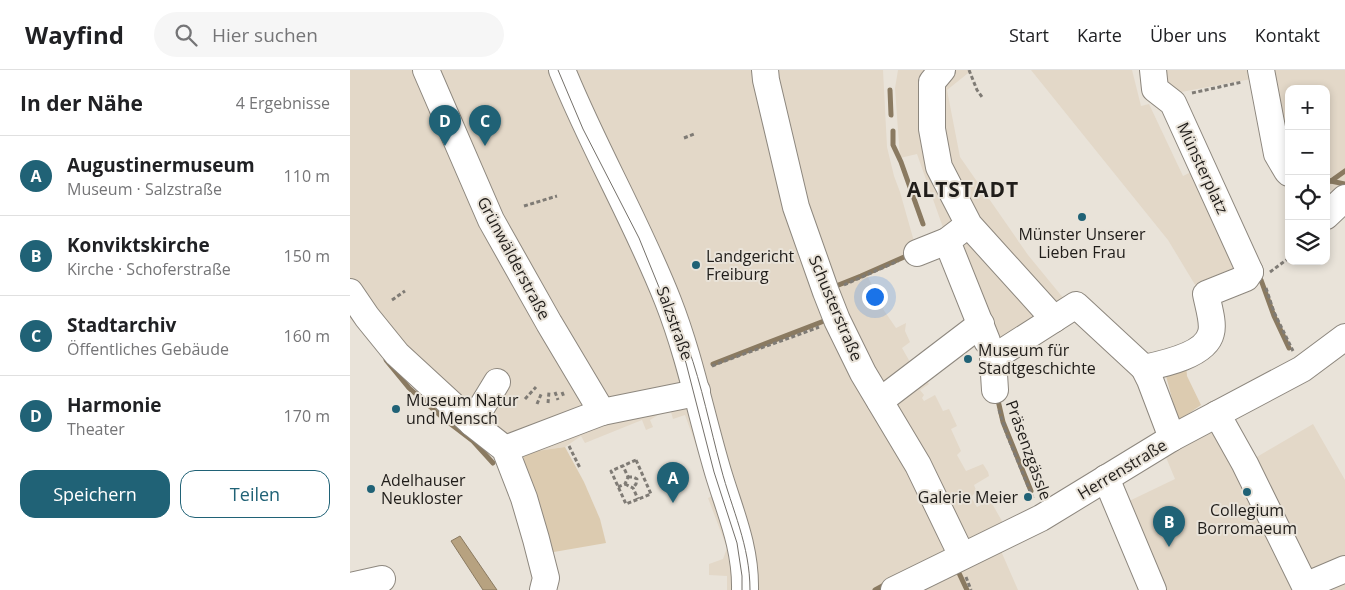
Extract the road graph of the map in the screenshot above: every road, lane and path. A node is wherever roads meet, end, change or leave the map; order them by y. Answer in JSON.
{"nodes":[{"id":1,"x":426,"y":70,"type":"edge"},
{"id":2,"x":562,"y":70,"type":"edge"},
{"id":3,"x":766,"y":70,"type":"edge"},
{"id":4,"x":942,"y":70,"type":"edge"},
{"id":5,"x":968,"y":70,"type":"edge"},
{"id":6,"x":1153,"y":70,"type":"edge"},
{"id":7,"x":1262,"y":74,"type":"edge"},
{"id":8,"x":982,"y":97,"type":"dead end"},
{"id":9,"x":1173,"y":103,"type":"junction"},
{"id":10,"x":694,"y":134,"type":"dead end"},
{"id":11,"x":684,"y":138,"type":"dead end"},
{"id":12,"x":1285,"y":168,"type":"edge"},
{"id":13,"x":1330,"y":190,"type":"edge"},
{"id":14,"x":1345,"y":194,"type":"edge"},
{"id":15,"x":557,"y":196,"type":"dead end"},
{"id":16,"x":1345,"y":198,"type":"edge"},
{"id":17,"x":524,"y":206,"type":"dead end"},
{"id":18,"x":1330,"y":212,"type":"edge"},
{"id":19,"x":969,"y":225,"type":"junction"},
{"id":20,"x":947,"y":241,"type":"junction"},
{"id":21,"x":917,"y":253,"type":"joint"},
{"id":22,"x":1285,"y":260,"type":"edge"},
{"id":23,"x":1257,"y":274,"type":"junction"},
{"id":24,"x":405,"y":291,"type":"dead end"},
{"id":25,"x":350,"y":292,"type":"edge"},
{"id":26,"x":826,"y":292,"type":"junction"},
{"id":27,"x":392,"y":300,"type":"dead end"},
{"id":28,"x":1054,"y":318,"type":"junction"},
{"id":29,"x":837,"y":320,"type":"junction"},
{"id":30,"x":981,"y":324,"type":"junction"},
{"id":31,"x":1345,"y":338,"type":"edge"},
{"id":32,"x":993,"y":358,"type":"junction"},
{"id":33,"x":1144,"y":368,"type":"junction"},
{"id":34,"x":1302,"y":369,"type":"junction"},
{"id":35,"x":497,"y":382,"type":"dead end"},
{"id":36,"x":692,"y":386,"type":"junction"},
{"id":37,"x":536,"y":387,"type":"dead end"},
{"id":38,"x":995,"y":390,"type":"joint"},
{"id":39,"x":542,"y":392,"type":"dead end"},
{"id":40,"x":549,"y":392,"type":"dead end"},
{"id":41,"x":555,"y":392,"type":"dead end"},
{"id":42,"x":562,"y":392,"type":"dead end"},
{"id":43,"x":564,"y":397,"type":"dead end"},
{"id":44,"x":525,"y":398,"type":"dead end"},
{"id":45,"x":558,"y":400,"type":"dead end"},
{"id":46,"x":880,"y":401,"type":"junction"},
{"id":47,"x":548,"y":403,"type":"dead end"},
{"id":48,"x":537,"y":404,"type":"dead end"},
{"id":49,"x":602,"y":412,"type":"junction"},
{"id":50,"x":1218,"y":414,"type":"junction"},
{"id":51,"x":472,"y":424,"type":"junction"},
{"id":52,"x":1172,"y":438,"type":"junction"},
{"id":53,"x":505,"y":449,"type":"junction"},
{"id":54,"x":571,"y":450,"type":"dead end"},
{"id":55,"x":623,"y":466,"type":"junction"},
{"id":56,"x":580,"y":468,"type":"dead end"},
{"id":57,"x":628,"y":477,"type":"junction"},
{"id":58,"x":643,"y":477,"type":"junction"},
{"id":59,"x":1106,"y":478,"type":"junction"},
{"id":60,"x":637,"y":479,"type":"junction"},
{"id":61,"x":625,"y":484,"type":"junction"},
{"id":62,"x":618,"y":487,"type":"junction"},
{"id":63,"x":633,"y":488,"type":"junction"},
{"id":64,"x":638,"y":499,"type":"junction"},
{"id":65,"x":1041,"y":518,"type":"junction"},
{"id":66,"x":962,"y":556,"type":"junction"},
{"id":67,"x":1345,"y":569,"type":"edge"},
{"id":68,"x":382,"y":579,"type":"dead end"},
{"id":69,"x":350,"y":586,"type":"edge"},
{"id":70,"x":543,"y":590,"type":"edge"},
{"id":71,"x":745,"y":590,"type":"edge"},
{"id":72,"x":894,"y":590,"type":"edge"},
{"id":73,"x":1153,"y":590,"type":"edge"}],
"edges":[{"from":1,"to":49,"type":"street","name":"Grünwälderstraße"},
{"from":2,"to":36,"type":"street","name":"Salzstraße"},
{"from":3,"to":26,"type":"street","name":"Schusterstraße"},
{"from":4,"to":19,"type":"street"},
{"from":5,"to":8,"type":"path"},
{"from":6,"to":9,"type":"street","name":"Münsterplatz"},
{"from":7,"to":9,"type":"path"},
{"from":7,"to":12,"type":"street"},
{"from":9,"to":23,"type":"street","name":"Münsterplatz"},
{"from":10,"to":11,"type":"path"},
{"from":13,"to":14,"type":"street"},
{"from":15,"to":17,"type":"path"},
{"from":16,"to":18,"type":"street"},
{"from":19,"to":20,"type":"street"},
{"from":19,"to":28,"type":"street"},
{"from":20,"to":21,"type":"street"},
{"from":20,"to":30,"type":"street"},
{"from":21,"to":26,"type":"path"},
{"from":22,"to":23,"type":"path"},
{"from":23,"to":33,"type":"street"},
{"from":23,"to":34,"type":"path"},
{"from":24,"to":27,"type":"path"},
{"from":25,"to":51,"type":"street"},
{"from":26,"to":29,"type":"street","name":"Schusterstraße"},
{"from":28,"to":32,"type":"street"},
{"from":28,"to":33,"type":"street"},
{"from":29,"to":36,"type":"path"},
{"from":29,"to":46,"type":"street","name":"Schusterstraße"},
{"from":30,"to":32,"type":"street"},
{"from":30,"to":46,"type":"street"},
{"from":31,"to":34,"type":"street","name":"Herrenstraße"},
{"from":32,"to":38,"type":"street"},
{"from":33,"to":52,"type":"street"},
{"from":34,"to":50,"type":"street","name":"Herrenstraße"},
{"from":35,"to":51,"type":"street"},
{"from":36,"to":49,"type":"street"},
{"from":36,"to":71,"type":"street","name":"Salzstraße"},
{"from":37,"to":44,"type":"path"},
{"from":38,"to":65,"type":"path","name":"Präsenzgässle"},
{"from":39,"to":48,"type":"path"},
{"from":40,"to":47,"type":"path"},
{"from":41,"to":45,"type":"path"},
{"from":42,"to":43,"type":"path"},
{"from":46,"to":66,"type":"street","name":"Schusterstraße"},
{"from":49,"to":53,"type":"street"},
{"from":50,"to":52,"type":"street","name":"Herrenstraße"},
{"from":50,"to":67,"type":"street"},
{"from":51,"to":53,"type":"street"},
{"from":52,"to":59,"type":"street","name":"Herrenstraße"},
{"from":53,"to":70,"type":"street"},
{"from":54,"to":56,"type":"path"},
{"from":55,"to":57,"type":"path"},
{"from":55,"to":58,"type":"path"},
{"from":55,"to":62,"type":"path"},
{"from":57,"to":60,"type":"path"},
{"from":57,"to":61,"type":"path"},
{"from":58,"to":60,"type":"path"},
{"from":58,"to":64,"type":"path"},
{"from":59,"to":65,"type":"street","name":"Herrenstraße"},
{"from":59,"to":73,"type":"street"},
{"from":60,"to":63,"type":"path"},
{"from":61,"to":62,"type":"path"},
{"from":61,"to":63,"type":"path"},
{"from":62,"to":64,"type":"path"},
{"from":63,"to":64,"type":"path"},
{"from":65,"to":66,"type":"street","name":"Herrenstraße"},
{"from":66,"to":72,"type":"street","name":"Herrenstraße"},
{"from":68,"to":69,"type":"street"}]}
